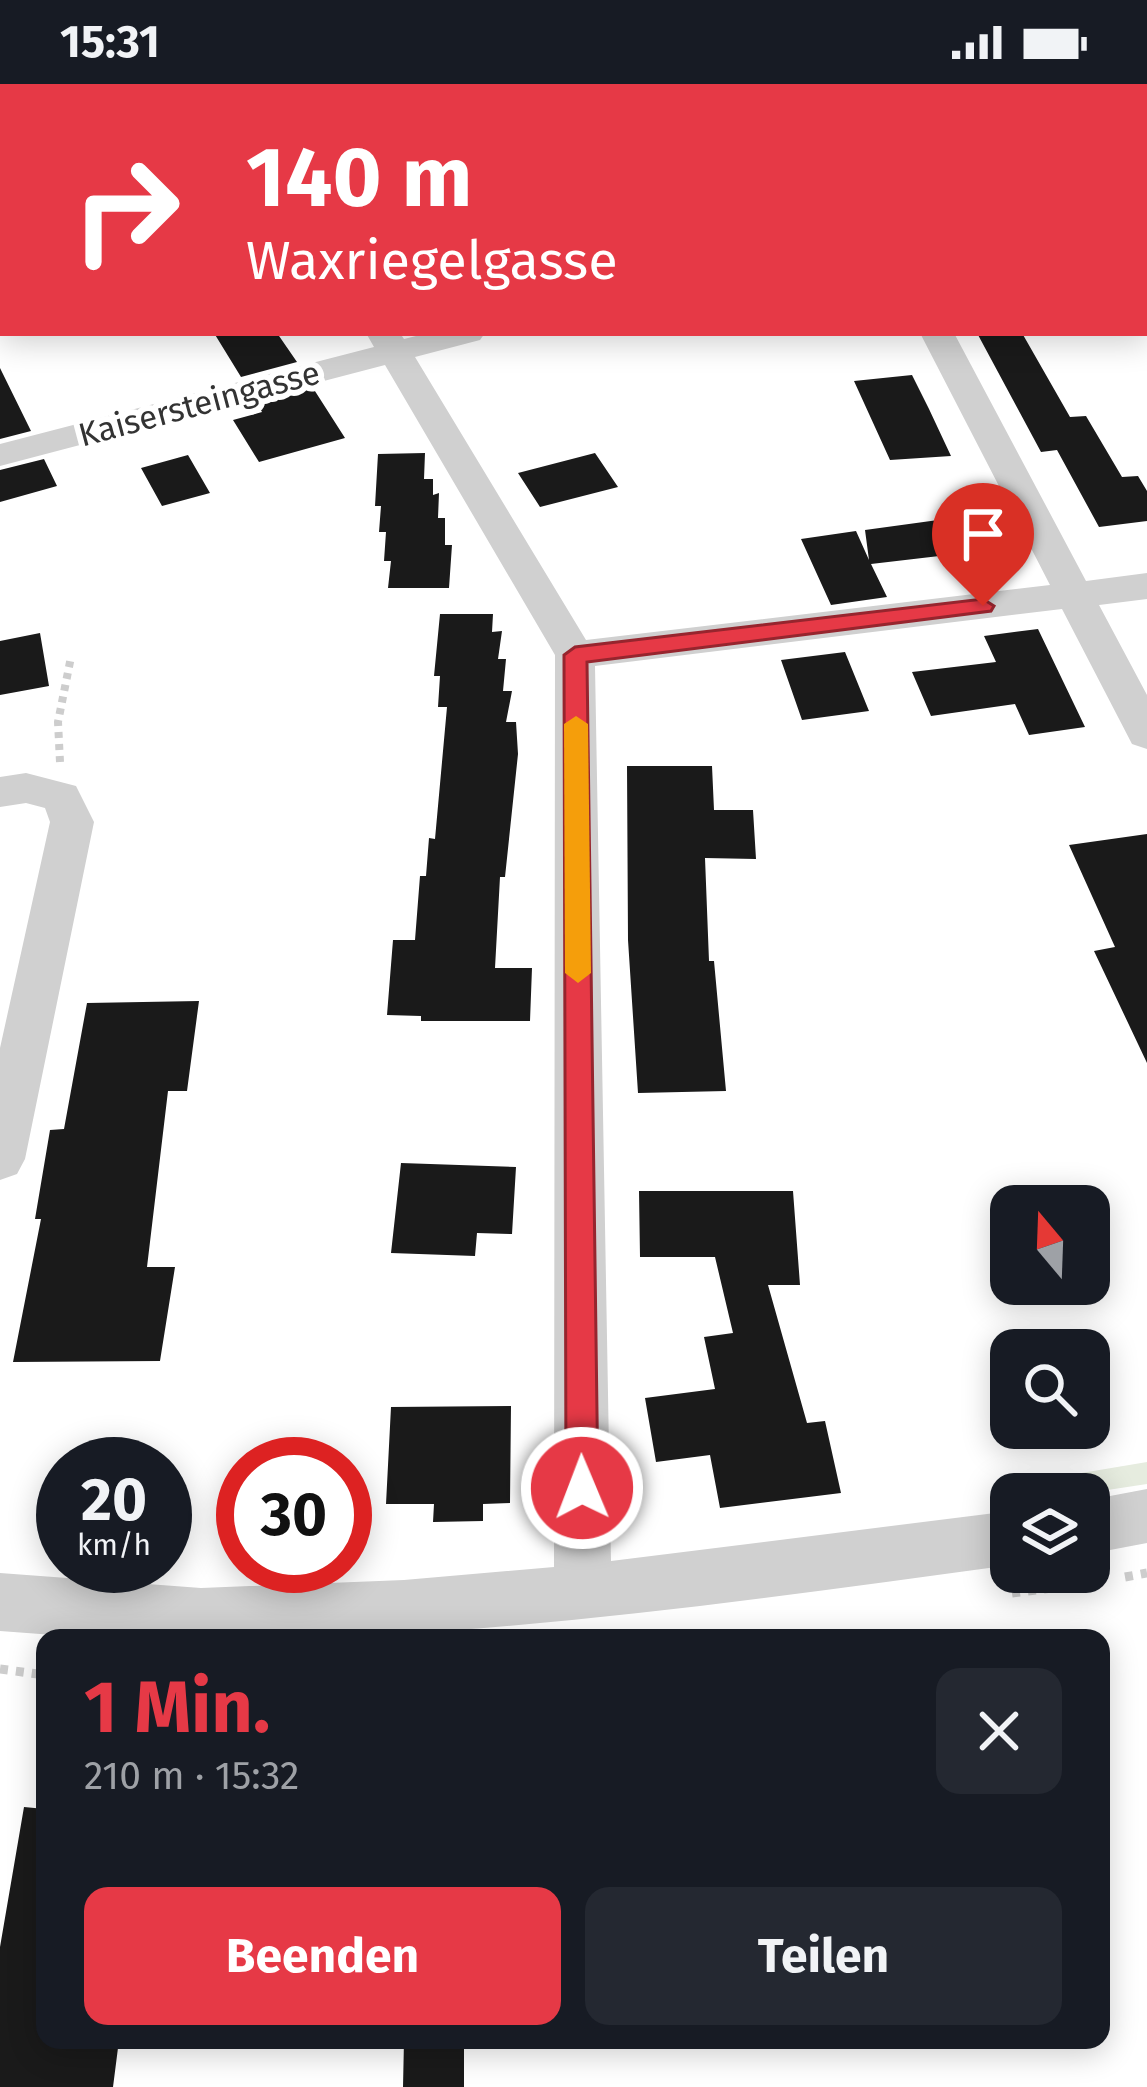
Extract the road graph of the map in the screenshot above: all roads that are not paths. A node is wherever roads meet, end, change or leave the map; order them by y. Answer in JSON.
{"nodes":[{"id":1,"x":441,"y":336,"type":"edge"},
{"id":2,"x":939,"y":336,"type":"edge"},
{"id":3,"x":388,"y":342,"type":"edge"},
{"id":4,"x":0,"y":455,"type":"edge"},
{"id":5,"x":1147,"y":586,"type":"edge"},
{"id":6,"x":1074,"y":595,"type":"junction"},
{"id":7,"x":575,"y":655,"type":"junction"},
{"id":8,"x":1147,"y":734,"type":"edge"},
{"id":9,"x":0,"y":793,"type":"edge"},
{"id":10,"x":0,"y":1159,"type":"edge"},
{"id":11,"x":1147,"y":1516,"type":"edge"},
{"id":12,"x":1110,"y":1523,"type":"edge"},
{"id":13,"x":990,"y":1541,"type":"edge"},
{"id":14,"x":583,"y":1594,"type":"junction"},
{"id":15,"x":0,"y":1602,"type":"edge"}],
"edges":[{"from":1,"to":3,"type":"street","name":"Kaisersteingasse"},
{"from":2,"to":6,"type":"street"},
{"from":3,"to":4,"type":"street","name":"Kaisersteingasse"},
{"from":3,"to":7,"type":"street"},
{"from":5,"to":6,"type":"street"},
{"from":6,"to":7,"type":"street"},
{"from":6,"to":8,"type":"street"},
{"from":7,"to":14,"type":"street"},
{"from":9,"to":10,"type":"street"},
{"from":11,"to":12,"type":"street"},
{"from":13,"to":14,"type":"street"},
{"from":14,"to":15,"type":"street"}]}
